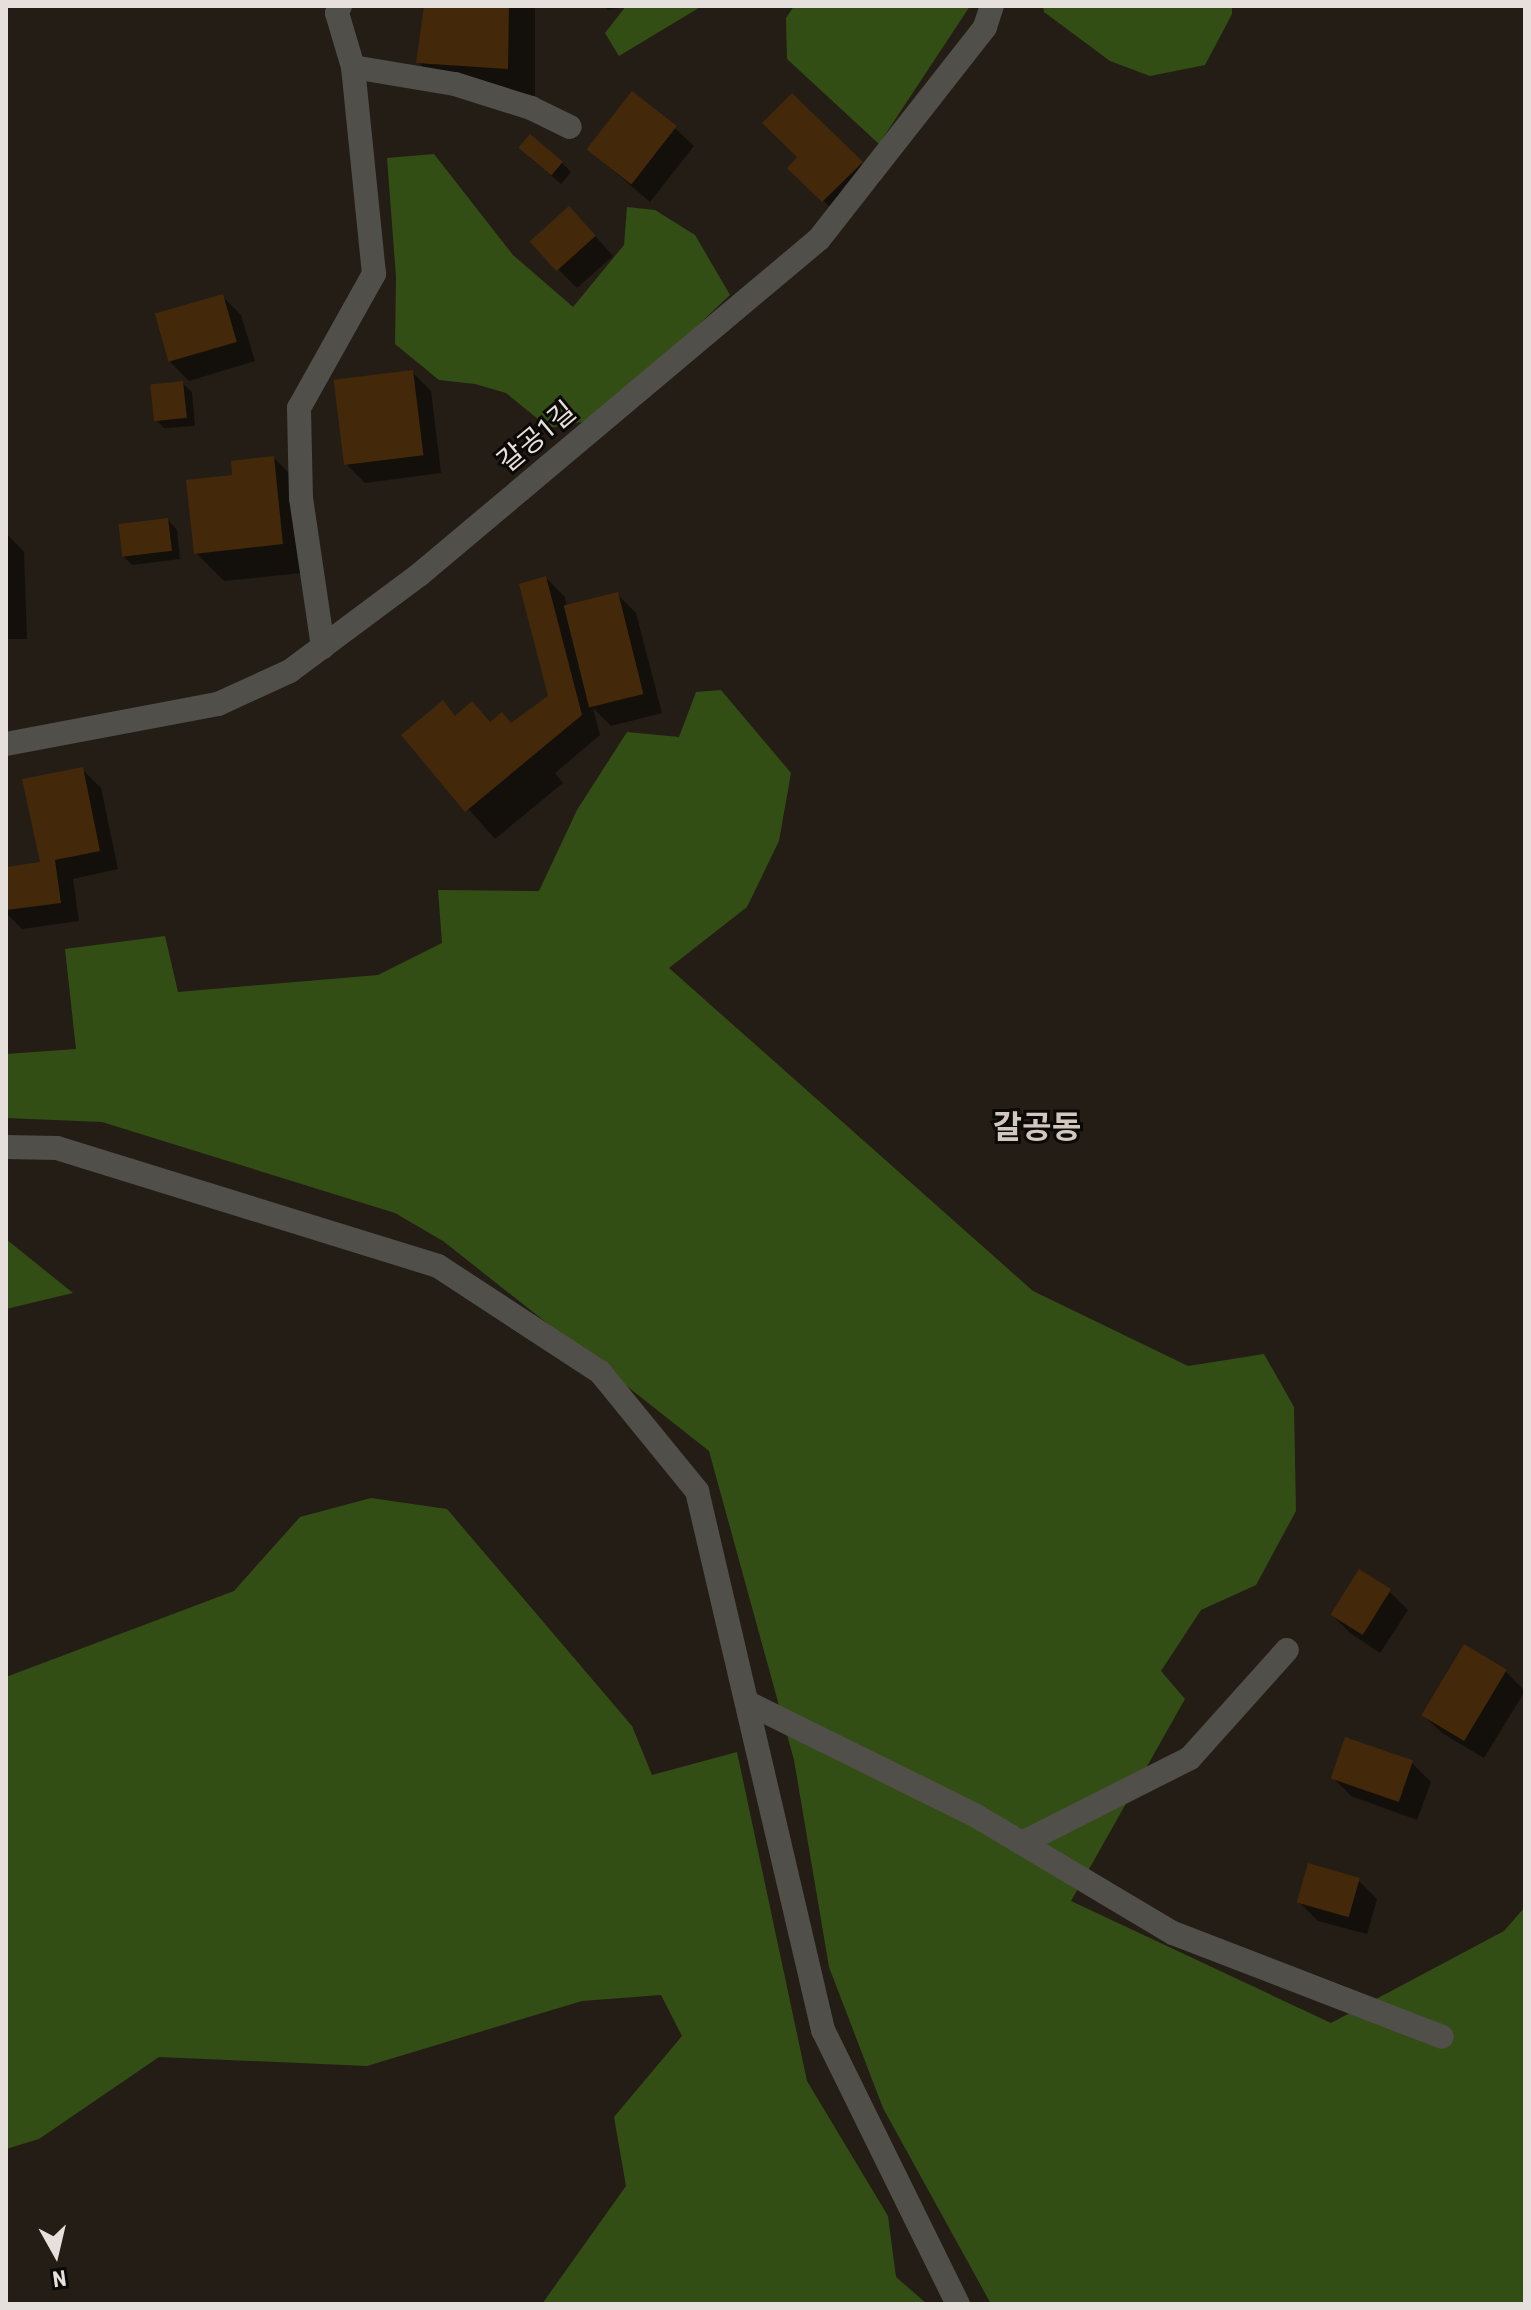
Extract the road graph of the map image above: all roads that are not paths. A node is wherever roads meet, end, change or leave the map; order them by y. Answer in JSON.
{"nodes":[{"id":1,"x":340,"y":6,"type":"edge"},
{"id":2,"x":992,"y":6,"type":"edge"},
{"id":3,"x":353,"y":67,"type":"junction"},
{"id":4,"x":570,"y":127,"type":"dead end"},
{"id":5,"x":323,"y":647,"type":"junction"},
{"id":6,"x":6,"y":744,"type":"edge"},
{"id":7,"x":6,"y":1147,"type":"edge"},
{"id":8,"x":1287,"y":1650,"type":"dead end"},
{"id":9,"x":748,"y":1703,"type":"junction"},
{"id":10,"x":1022,"y":1843,"type":"junction"},
{"id":11,"x":1442,"y":2037,"type":"dead end"},
{"id":12,"x":958,"y":2304,"type":"edge"}],
"edges":[{"from":1,"to":3,"type":"street"},
{"from":2,"to":5,"type":"street","name":"갈공1길"},
{"from":3,"to":4,"type":"street"},
{"from":3,"to":5,"type":"street"},
{"from":5,"to":6,"type":"street","name":"갈공1길"},
{"from":7,"to":9,"type":"street"},
{"from":8,"to":10,"type":"street"},
{"from":9,"to":10,"type":"street"},
{"from":9,"to":12,"type":"street"},
{"from":10,"to":11,"type":"street"}]}
